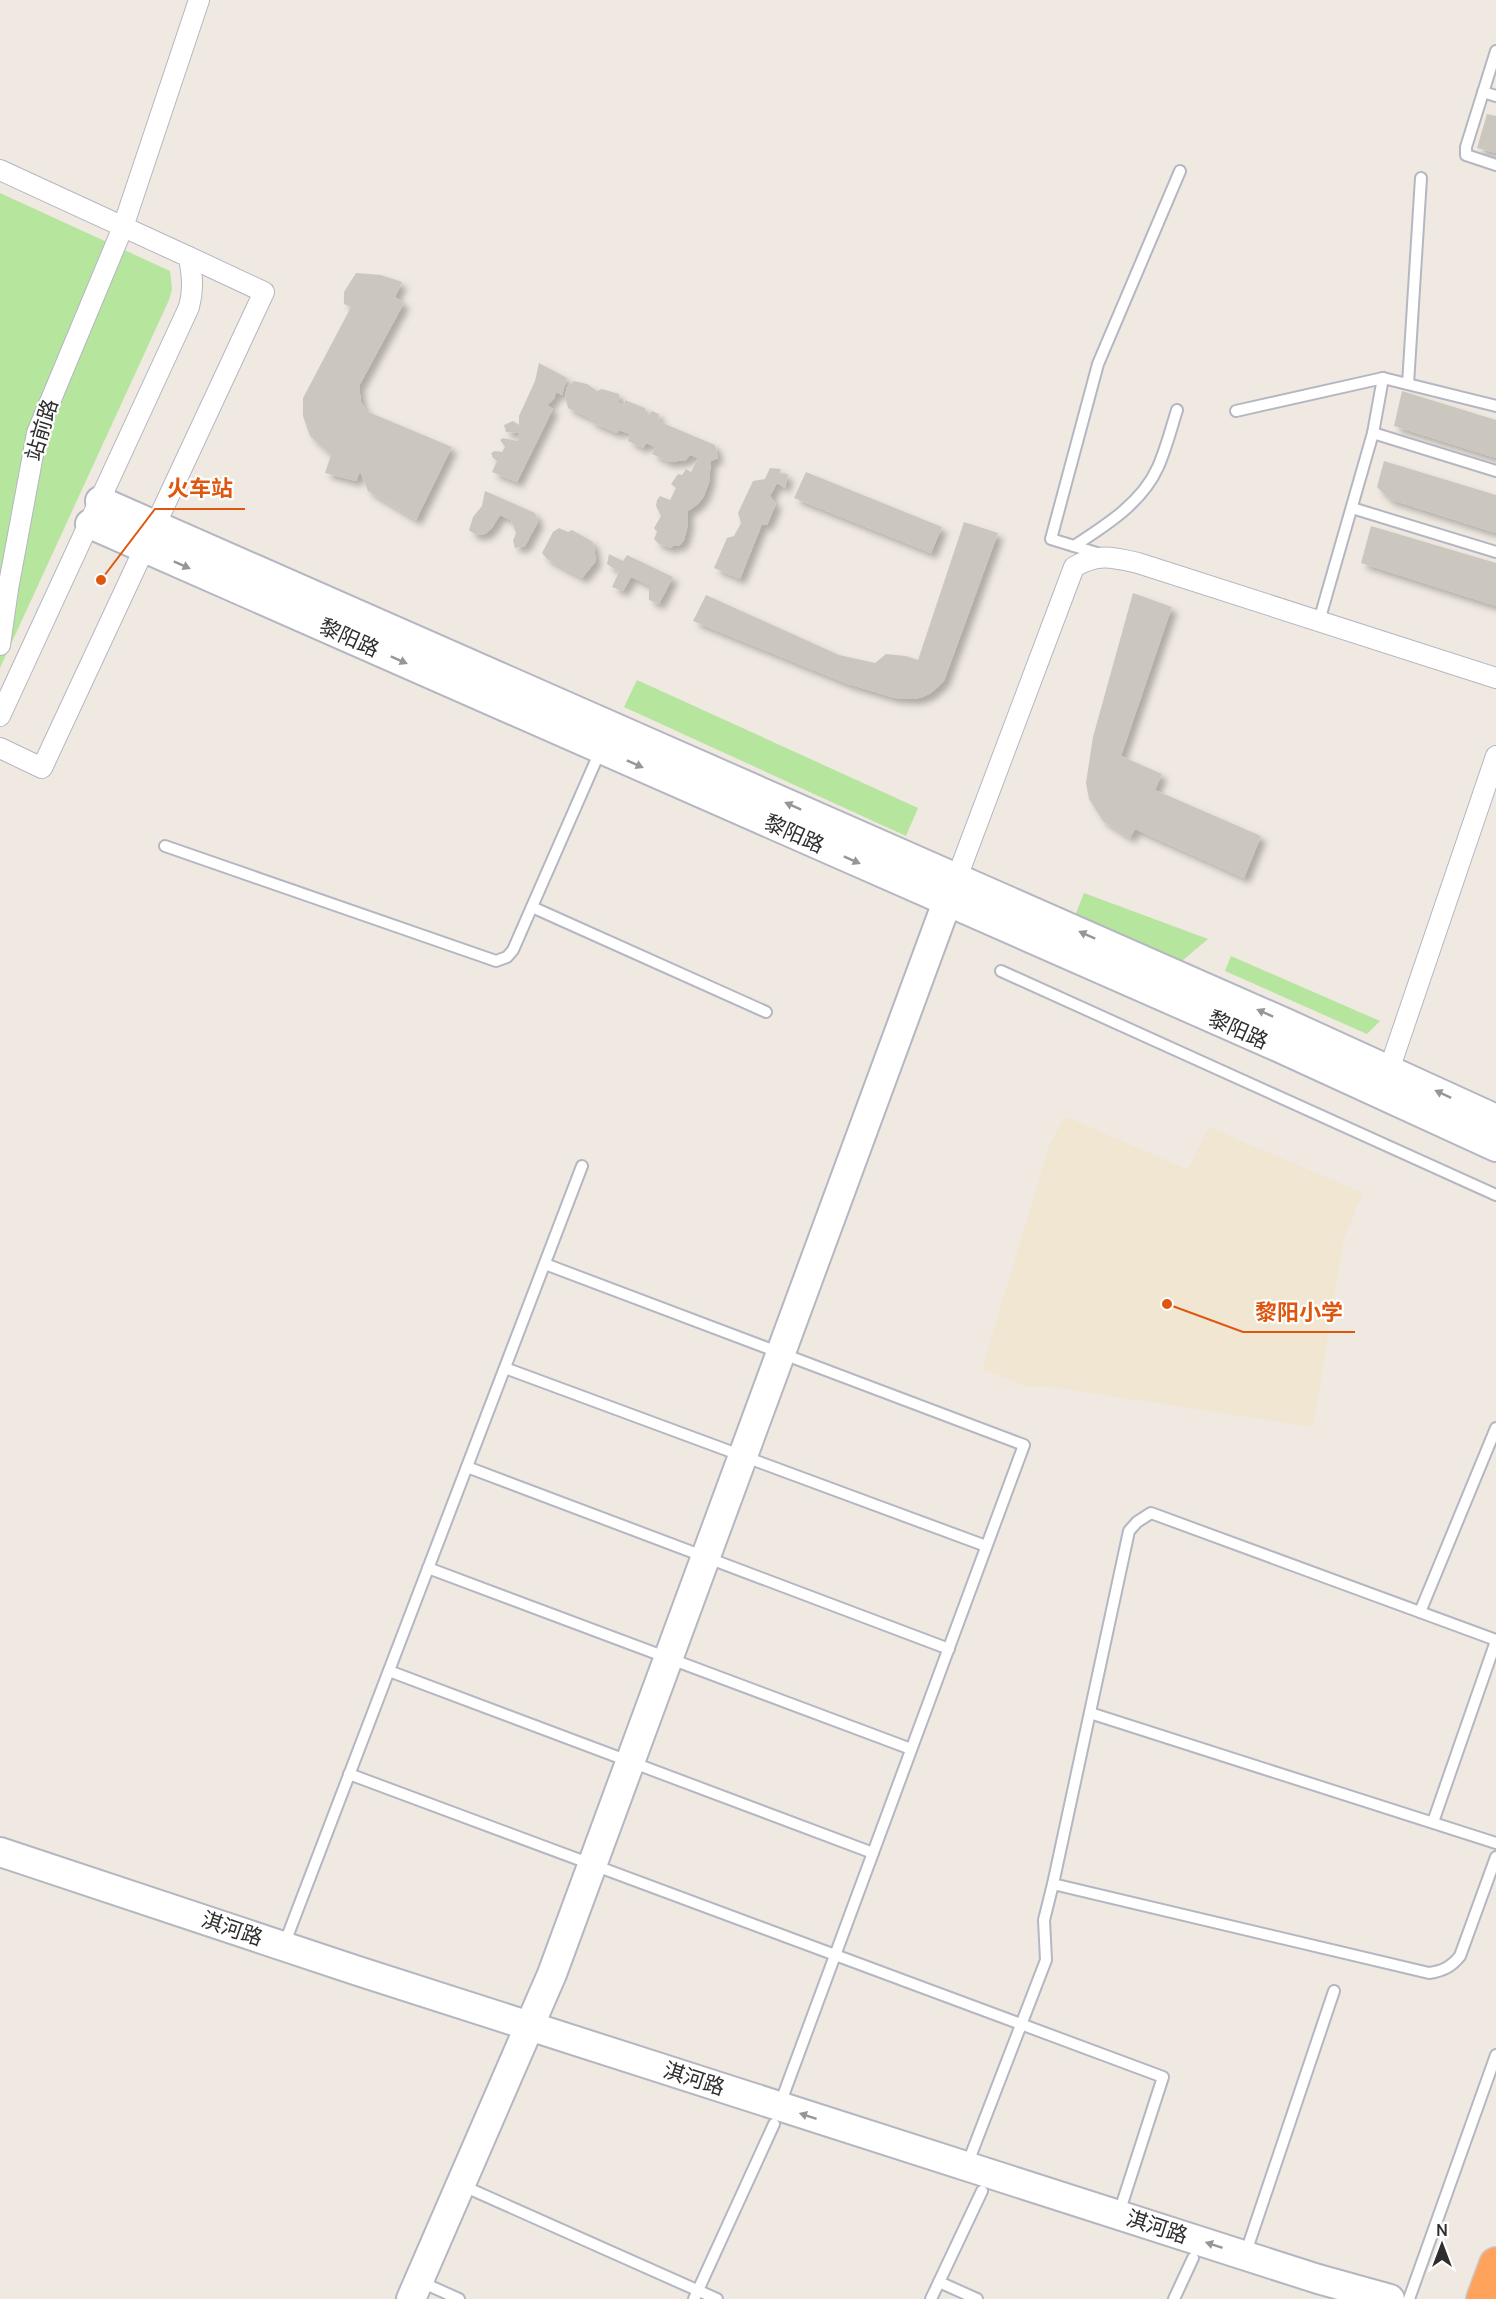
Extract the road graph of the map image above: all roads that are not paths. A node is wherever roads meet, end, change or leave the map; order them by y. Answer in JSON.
{"nodes":[{"id":1,"x":199,"y":0,"type":"edge"},
{"id":2,"x":1496,"y":51,"type":"edge"},
{"id":3,"x":1483,"y":92,"type":"junction"},
{"id":4,"x":1496,"y":96,"type":"edge"},
{"id":5,"x":1496,"y":165,"type":"edge"},
{"id":6,"x":0,"y":170,"type":"edge"},
{"id":7,"x":1180,"y":171,"type":"dead end"},
{"id":8,"x":1421,"y":178,"type":"dead end"},
{"id":9,"x":123,"y":226,"type":"junction"},
{"id":10,"x":189,"y":257,"type":"junction"},
{"id":11,"x":1383,"y":378,"type":"junction"},
{"id":12,"x":1408,"y":384,"type":"junction"},
{"id":13,"x":1496,"y":406,"type":"edge"},
{"id":14,"x":1177,"y":410,"type":"dead end"},
{"id":15,"x":1236,"y":411,"type":"dead end"},
{"id":16,"x":1373,"y":432,"type":"junction"},
{"id":17,"x":1496,"y":471,"type":"edge"},
{"id":18,"x":1352,"y":508,"type":"junction"},
{"id":19,"x":95,"y":512,"type":"junction"},
{"id":20,"x":150,"y":537,"type":"junction"},
{"id":21,"x":1074,"y":546,"type":"junction"},
{"id":22,"x":1496,"y":552,"type":"edge"},
{"id":23,"x":1106,"y":556,"type":"junction"},
{"id":24,"x":1319,"y":621,"type":"junction"},
{"id":25,"x":0,"y":645,"type":"edge"},
{"id":26,"x":1496,"y":678,"type":"edge"},
{"id":27,"x":0,"y":717,"type":"edge"},
{"id":28,"x":0,"y":748,"type":"edge"},
{"id":29,"x":601,"y":749,"type":"junction"},
{"id":30,"x":1496,"y":756,"type":"edge"},
{"id":31,"x":165,"y":846,"type":"dead end"},
{"id":32,"x":952,"y":890,"type":"junction"},
{"id":33,"x":532,"y":908,"type":"junction"},
{"id":34,"x":1001,"y":971,"type":"dead end"},
{"id":35,"x":766,"y":1012,"type":"dead end"},
{"id":36,"x":1389,"y":1070,"type":"junction"},
{"id":37,"x":1496,"y":1119,"type":"edge"},
{"id":38,"x":1496,"y":1147,"type":"edge"},
{"id":39,"x":582,"y":1166,"type":"dead end"},
{"id":40,"x":1496,"y":1195,"type":"edge"},
{"id":41,"x":545,"y":1264,"type":"junction"},
{"id":42,"x":781,"y":1353,"type":"junction"},
{"id":43,"x":505,"y":1368,"type":"junction"},
{"id":44,"x":1496,"y":1428,"type":"edge"},
{"id":45,"x":743,"y":1456,"type":"junction"},
{"id":46,"x":467,"y":1467,"type":"junction"},
{"id":47,"x":986,"y":1546,"type":"junction"},
{"id":48,"x":706,"y":1557,"type":"junction"},
{"id":49,"x":428,"y":1568,"type":"junction"},
{"id":50,"x":1420,"y":1612,"type":"junction"},
{"id":51,"x":1496,"y":1640,"type":"edge"},
{"id":52,"x":949,"y":1648,"type":"junction"},
{"id":53,"x":669,"y":1658,"type":"junction"},
{"id":54,"x":389,"y":1671,"type":"junction"},
{"id":55,"x":1090,"y":1713,"type":"junction"},
{"id":56,"x":911,"y":1749,"type":"junction"},
{"id":57,"x":630,"y":1762,"type":"junction"},
{"id":58,"x":349,"y":1774,"type":"junction"},
{"id":59,"x":1433,"y":1822,"type":"junction"},
{"id":60,"x":1496,"y":1843,"type":"edge"},
{"id":61,"x":0,"y":1852,"type":"edge"},
{"id":62,"x":873,"y":1853,"type":"junction"},
{"id":63,"x":1496,"y":1857,"type":"edge"},
{"id":64,"x":593,"y":1864,"type":"junction"},
{"id":65,"x":0,"y":1871,"type":"edge"},
{"id":66,"x":1053,"y":1884,"type":"junction"},
{"id":67,"x":283,"y":1947,"type":"junction"},
{"id":68,"x":835,"y":1955,"type":"junction"},
{"id":69,"x":1334,"y":1991,"type":"dead end"},
{"id":70,"x":1021,"y":2025,"type":"junction"},
{"id":71,"x":526,"y":2035,"type":"junction"},
{"id":72,"x":1496,"y":2055,"type":"edge"},
{"id":73,"x":777,"y":2115,"type":"junction"},
{"id":74,"x":967,"y":2166,"type":"junction"},
{"id":75,"x":461,"y":2185,"type":"junction"},
{"id":76,"x":982,"y":2191,"type":"junction"},
{"id":77,"x":1118,"y":2215,"type":"junction"},
{"id":78,"x":1245,"y":2255,"type":"junction"},
{"id":79,"x":1193,"y":2259,"type":"junction"},
{"id":80,"x":1496,"y":2264,"type":"edge"},
{"id":81,"x":939,"y":2282,"type":"junction"},
{"id":82,"x":415,"y":2290,"type":"edge"},
{"id":83,"x":696,"y":2295,"type":"edge"},
{"id":84,"x":459,"y":2299,"type":"edge"},
{"id":85,"x":717,"y":2299,"type":"edge"},
{"id":86,"x":931,"y":2299,"type":"edge"},
{"id":87,"x":977,"y":2299,"type":"edge"},
{"id":88,"x":1174,"y":2299,"type":"edge"},
{"id":89,"x":1321,"y":2299,"type":"edge"},
{"id":90,"x":1390,"y":2299,"type":"edge"},
{"id":91,"x":1409,"y":2299,"type":"edge"},
{"id":92,"x":1483,"y":2299,"type":"edge"}],
"edges":[{"from":1,"to":9,"type":"street","name":"站前路"},
{"from":2,"to":3,"type":"lane"},
{"from":3,"to":4,"type":"lane"},
{"from":3,"to":5,"type":"lane"},
{"from":6,"to":9,"type":"street"},
{"from":7,"to":21,"type":"lane"},
{"from":8,"to":12,"type":"lane"},
{"from":9,"to":10,"type":"street"},
{"from":9,"to":25,"type":"street","name":"站前路"},
{"from":10,"to":19,"type":"street"},
{"from":10,"to":20,"type":"street"},
{"from":11,"to":12,"type":"lane"},
{"from":11,"to":15,"type":"lane"},
{"from":11,"to":16,"type":"lane"},
{"from":12,"to":13,"type":"lane"},
{"from":14,"to":21,"type":"lane"},
{"from":16,"to":17,"type":"lane"},
{"from":16,"to":18,"type":"lane"},
{"from":18,"to":22,"type":"lane"},
{"from":18,"to":24,"type":"lane"},
{"from":19,"to":20,"type":"street","name":"黎阳路"},
{"from":19,"to":27,"type":"street"},
{"from":20,"to":28,"type":"street"},
{"from":20,"to":29,"type":"street","name":"黎阳路","one_way":true},
{"from":32,"to":20,"type":"street","name":"黎阳路","one_way":true},
{"from":21,"to":23,"type":"lane"},
{"from":23,"to":24,"type":"street"},
{"from":23,"to":32,"type":"street"},
{"from":24,"to":26,"type":"street"},
{"from":29,"to":32,"type":"street","name":"黎阳路","one_way":true},
{"from":29,"to":33,"type":"lane"},
{"from":30,"to":36,"type":"street"},
{"from":31,"to":33,"type":"lane"},
{"from":36,"to":32,"type":"street","name":"黎阳路","one_way":true},
{"from":32,"to":38,"type":"street","name":"黎阳路"},
{"from":32,"to":42,"type":"street"},
{"from":33,"to":35,"type":"lane"},
{"from":34,"to":40,"type":"lane"},
{"from":37,"to":36,"type":"street","name":"黎阳路","one_way":true},
{"from":39,"to":41,"type":"lane"},
{"from":41,"to":42,"type":"lane"},
{"from":41,"to":43,"type":"lane"},
{"from":42,"to":45,"type":"street"},
{"from":42,"to":47,"type":"lane"},
{"from":43,"to":45,"type":"lane"},
{"from":43,"to":46,"type":"lane"},
{"from":44,"to":50,"type":"lane"},
{"from":45,"to":47,"type":"lane"},
{"from":45,"to":48,"type":"street"},
{"from":46,"to":48,"type":"lane"},
{"from":46,"to":49,"type":"lane"},
{"from":47,"to":52,"type":"lane"},
{"from":48,"to":52,"type":"lane"},
{"from":48,"to":53,"type":"street"},
{"from":49,"to":53,"type":"lane"},
{"from":49,"to":54,"type":"lane"},
{"from":50,"to":51,"type":"lane"},
{"from":50,"to":55,"type":"lane"},
{"from":51,"to":59,"type":"lane"},
{"from":52,"to":56,"type":"lane"},
{"from":53,"to":56,"type":"lane"},
{"from":53,"to":57,"type":"street"},
{"from":54,"to":57,"type":"lane"},
{"from":54,"to":58,"type":"lane"},
{"from":55,"to":59,"type":"lane"},
{"from":55,"to":66,"type":"lane"},
{"from":56,"to":62,"type":"lane"},
{"from":57,"to":62,"type":"lane"},
{"from":57,"to":64,"type":"street"},
{"from":58,"to":64,"type":"lane"},
{"from":58,"to":67,"type":"lane"},
{"from":59,"to":60,"type":"lane"},
{"from":61,"to":67,"type":"street","name":"淇河路"},
{"from":62,"to":68,"type":"lane"},
{"from":63,"to":66,"type":"lane"},
{"from":64,"to":68,"type":"lane"},
{"from":64,"to":71,"type":"street"},
{"from":65,"to":71,"type":"street","name":"淇河路"},
{"from":66,"to":70,"type":"lane"},
{"from":67,"to":71,"type":"street","name":"淇河路"},
{"from":68,"to":70,"type":"lane"},
{"from":68,"to":73,"type":"lane"},
{"from":69,"to":78,"type":"lane"},
{"from":70,"to":74,"type":"lane"},
{"from":70,"to":77,"type":"lane"},
{"from":71,"to":73,"type":"street","name":"淇河路"},
{"from":71,"to":75,"type":"street"},
{"from":72,"to":91,"type":"lane"},
{"from":74,"to":73,"type":"street","name":"淇河路","one_way":true},
{"from":73,"to":76,"type":"street","name":"淇河路"},
{"from":73,"to":83,"type":"lane"},
{"from":74,"to":77,"type":"street","name":"淇河路"},
{"from":75,"to":82,"type":"street"},
{"from":75,"to":83,"type":"lane"},
{"from":76,"to":79,"type":"street","name":"淇河路"},
{"from":76,"to":81,"type":"lane"},
{"from":78,"to":77,"type":"street","name":"淇河路","one_way":true},
{"from":78,"to":90,"type":"street","name":"淇河路"},
{"from":79,"to":88,"type":"lane"},
{"from":79,"to":89,"type":"street","name":"淇河路"},
{"from":80,"to":92,"type":"highway"},
{"from":81,"to":86,"type":"lane"},
{"from":81,"to":87,"type":"lane"},
{"from":82,"to":84,"type":"lane"},
{"from":83,"to":85,"type":"lane"}]}
